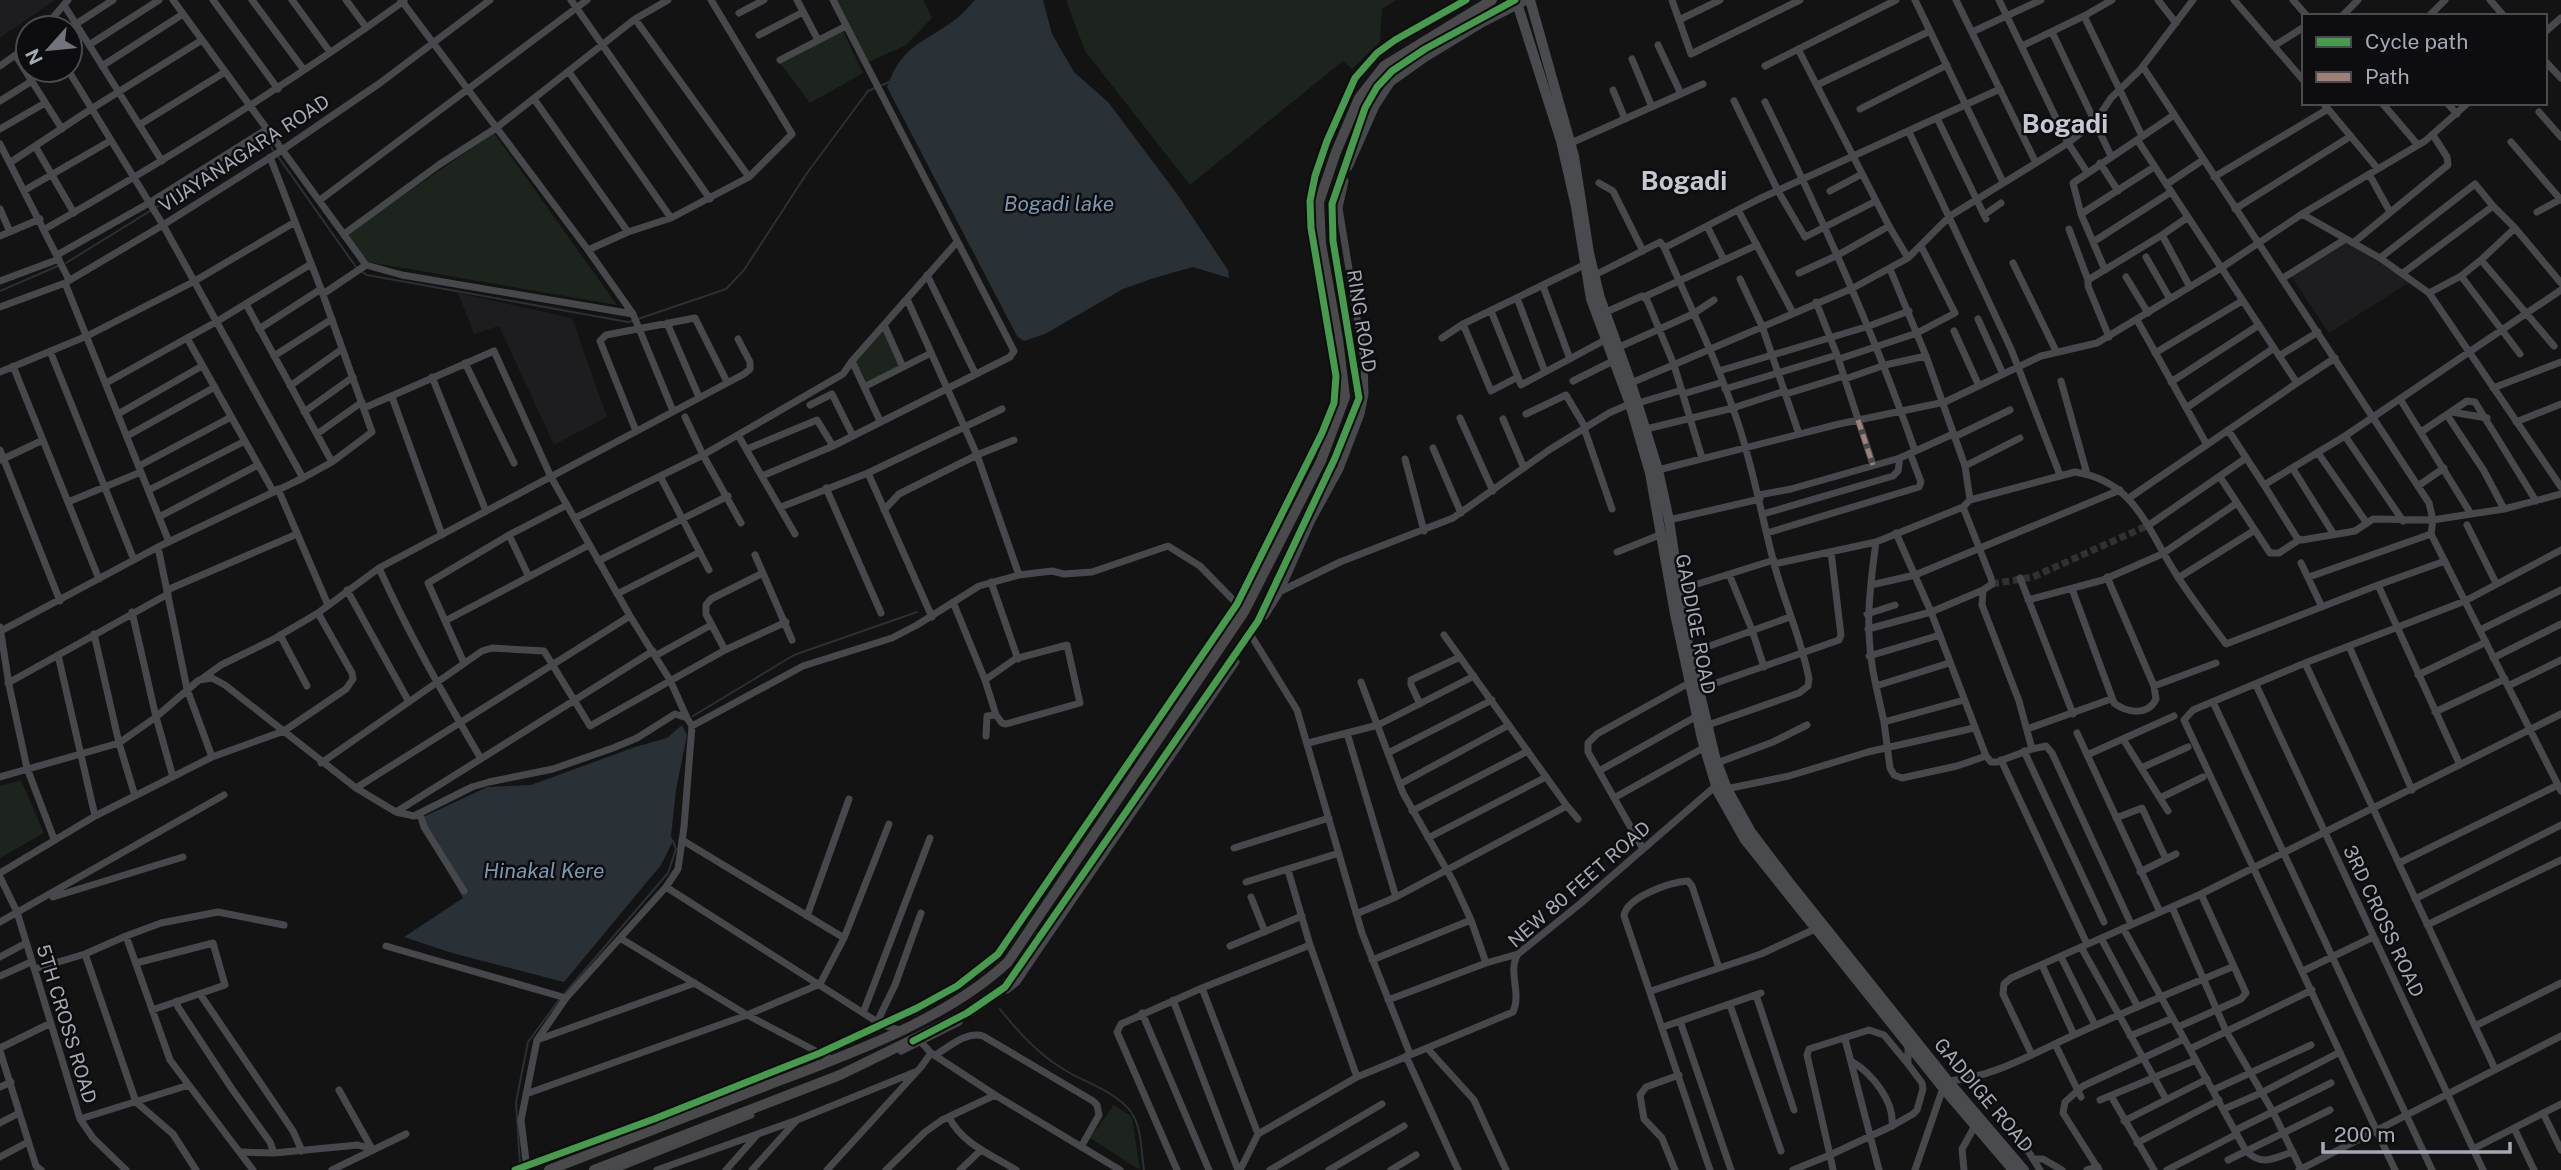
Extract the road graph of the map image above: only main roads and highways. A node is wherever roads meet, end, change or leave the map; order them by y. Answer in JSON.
{"nodes":[{"id":1,"x":1492,"y":0,"type":"edge"},
{"id":2,"x":1530,"y":0,"type":"edge"},
{"id":3,"x":1516,"y":2,"type":"edge"},
{"id":4,"x":1635,"y":403,"type":"junction"},
{"id":5,"x":1676,"y":591,"type":"junction"},
{"id":6,"x":1694,"y":686,"type":"junction"},
{"id":7,"x":1721,"y":786,"type":"junction"},
{"id":8,"x":1945,"y":1085,"type":"junction"},
{"id":9,"x":549,"y":1170,"type":"edge"},
{"id":10,"x":594,"y":1170,"type":"edge"},
{"id":11,"x":2013,"y":1170,"type":"edge"},
{"id":12,"x":2024,"y":1170,"type":"edge"}],
"edges":[{"from":1,"to":9,"type":"highway","name":"RING ROAD"},
{"from":2,"to":4,"type":"main road","name":"GADDIGE ROAD"},
{"from":3,"to":4,"type":"main road","name":"GADDIGE ROAD"},
{"from":3,"to":10,"type":"highway","name":"RING ROAD"},
{"from":4,"to":5,"type":"main road","name":"GADDIGE ROAD"},
{"from":4,"to":5,"type":"main road","name":"GADDIGE ROAD"},
{"from":5,"to":6,"type":"main road","name":"GADDIGE ROAD"},
{"from":5,"to":6,"type":"main road","name":"GADDIGE ROAD"},
{"from":6,"to":7,"type":"main road","name":"GADDIGE ROAD"},
{"from":6,"to":7,"type":"main road","name":"GADDIGE ROAD"},
{"from":7,"to":8,"type":"main road","name":"GADDIGE ROAD"},
{"from":7,"to":8,"type":"main road","name":"GADDIGE ROAD"},
{"from":8,"to":11,"type":"main road","name":"GADDIGE ROAD"},
{"from":8,"to":12,"type":"main road","name":"GADDIGE ROAD"}]}
